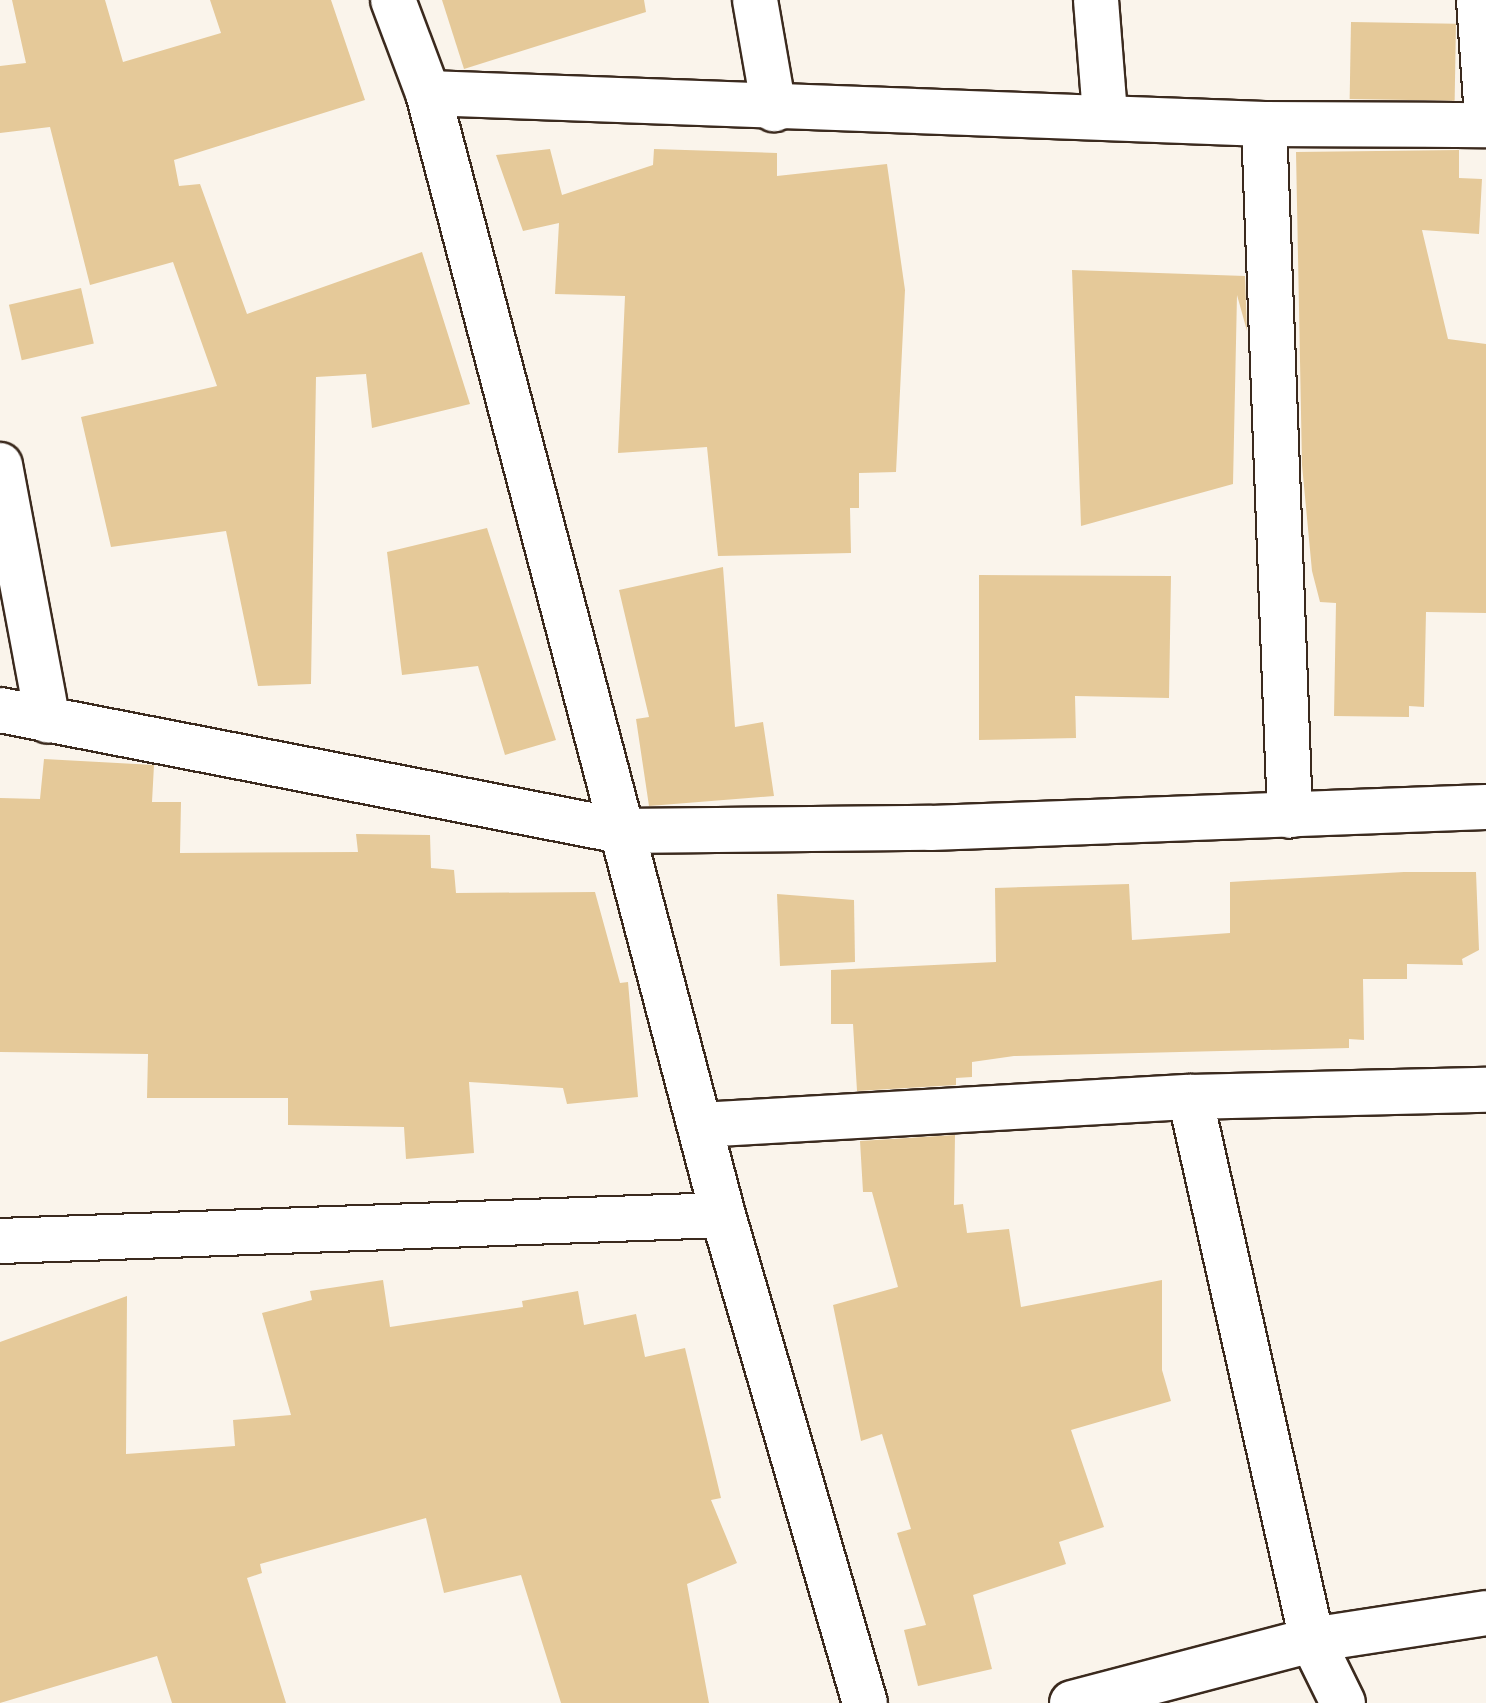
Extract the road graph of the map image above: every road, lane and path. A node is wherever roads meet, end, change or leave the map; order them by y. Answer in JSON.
{"nodes":[{"id":1,"x":393,"y":0,"type":"edge"},
{"id":2,"x":755,"y":0,"type":"edge"},
{"id":3,"x":1096,"y":0,"type":"edge"},
{"id":4,"x":1479,"y":0,"type":"edge"},
{"id":5,"x":428,"y":93,"type":"junction"},
{"id":6,"x":1486,"y":102,"type":"edge"},
{"id":7,"x":774,"y":109,"type":"junction"},
{"id":8,"x":1105,"y":114,"type":"junction"},
{"id":9,"x":1264,"y":124,"type":"junction"},
{"id":10,"x":1486,"y":125,"type":"edge"},
{"id":11,"x":0,"y":465,"type":"edge"},
{"id":12,"x":0,"y":710,"type":"edge"},
{"id":13,"x":48,"y":721,"type":"junction"},
{"id":14,"x":1486,"y":807,"type":"edge"},
{"id":15,"x":1290,"y":816,"type":"junction"},
{"id":16,"x":621,"y":831,"type":"junction"},
{"id":17,"x":1486,"y":1090,"type":"edge"},
{"id":18,"x":1190,"y":1097,"type":"junction"},
{"id":19,"x":700,"y":1125,"type":"junction"},
{"id":20,"x":723,"y":1215,"type":"junction"},
{"id":21,"x":0,"y":1241,"type":"edge"},
{"id":22,"x":1486,"y":1613,"type":"edge"},
{"id":23,"x":1312,"y":1640,"type":"junction"},
{"id":24,"x":865,"y":1703,"type":"edge"},
{"id":25,"x":1072,"y":1703,"type":"edge"},
{"id":26,"x":1343,"y":1703,"type":"edge"}],
"edges":[{"from":1,"to":5,"type":"street"},
{"from":2,"to":7,"type":"street"},
{"from":3,"to":8,"type":"street"},
{"from":4,"to":6,"type":"street"},
{"from":5,"to":7,"type":"street"},
{"from":5,"to":16,"type":"street"},
{"from":7,"to":8,"type":"street"},
{"from":8,"to":9,"type":"street"},
{"from":9,"to":10,"type":"street"},
{"from":9,"to":15,"type":"street"},
{"from":11,"to":13,"type":"street"},
{"from":12,"to":13,"type":"street"},
{"from":13,"to":16,"type":"street"},
{"from":14,"to":15,"type":"street"},
{"from":15,"to":16,"type":"street"},
{"from":16,"to":19,"type":"street"},
{"from":17,"to":18,"type":"street"},
{"from":18,"to":19,"type":"street"},
{"from":18,"to":23,"type":"street"},
{"from":19,"to":20,"type":"street"},
{"from":20,"to":21,"type":"street"},
{"from":20,"to":24,"type":"street"},
{"from":22,"to":23,"type":"street"},
{"from":23,"to":25,"type":"street"},
{"from":23,"to":26,"type":"street"}]}
